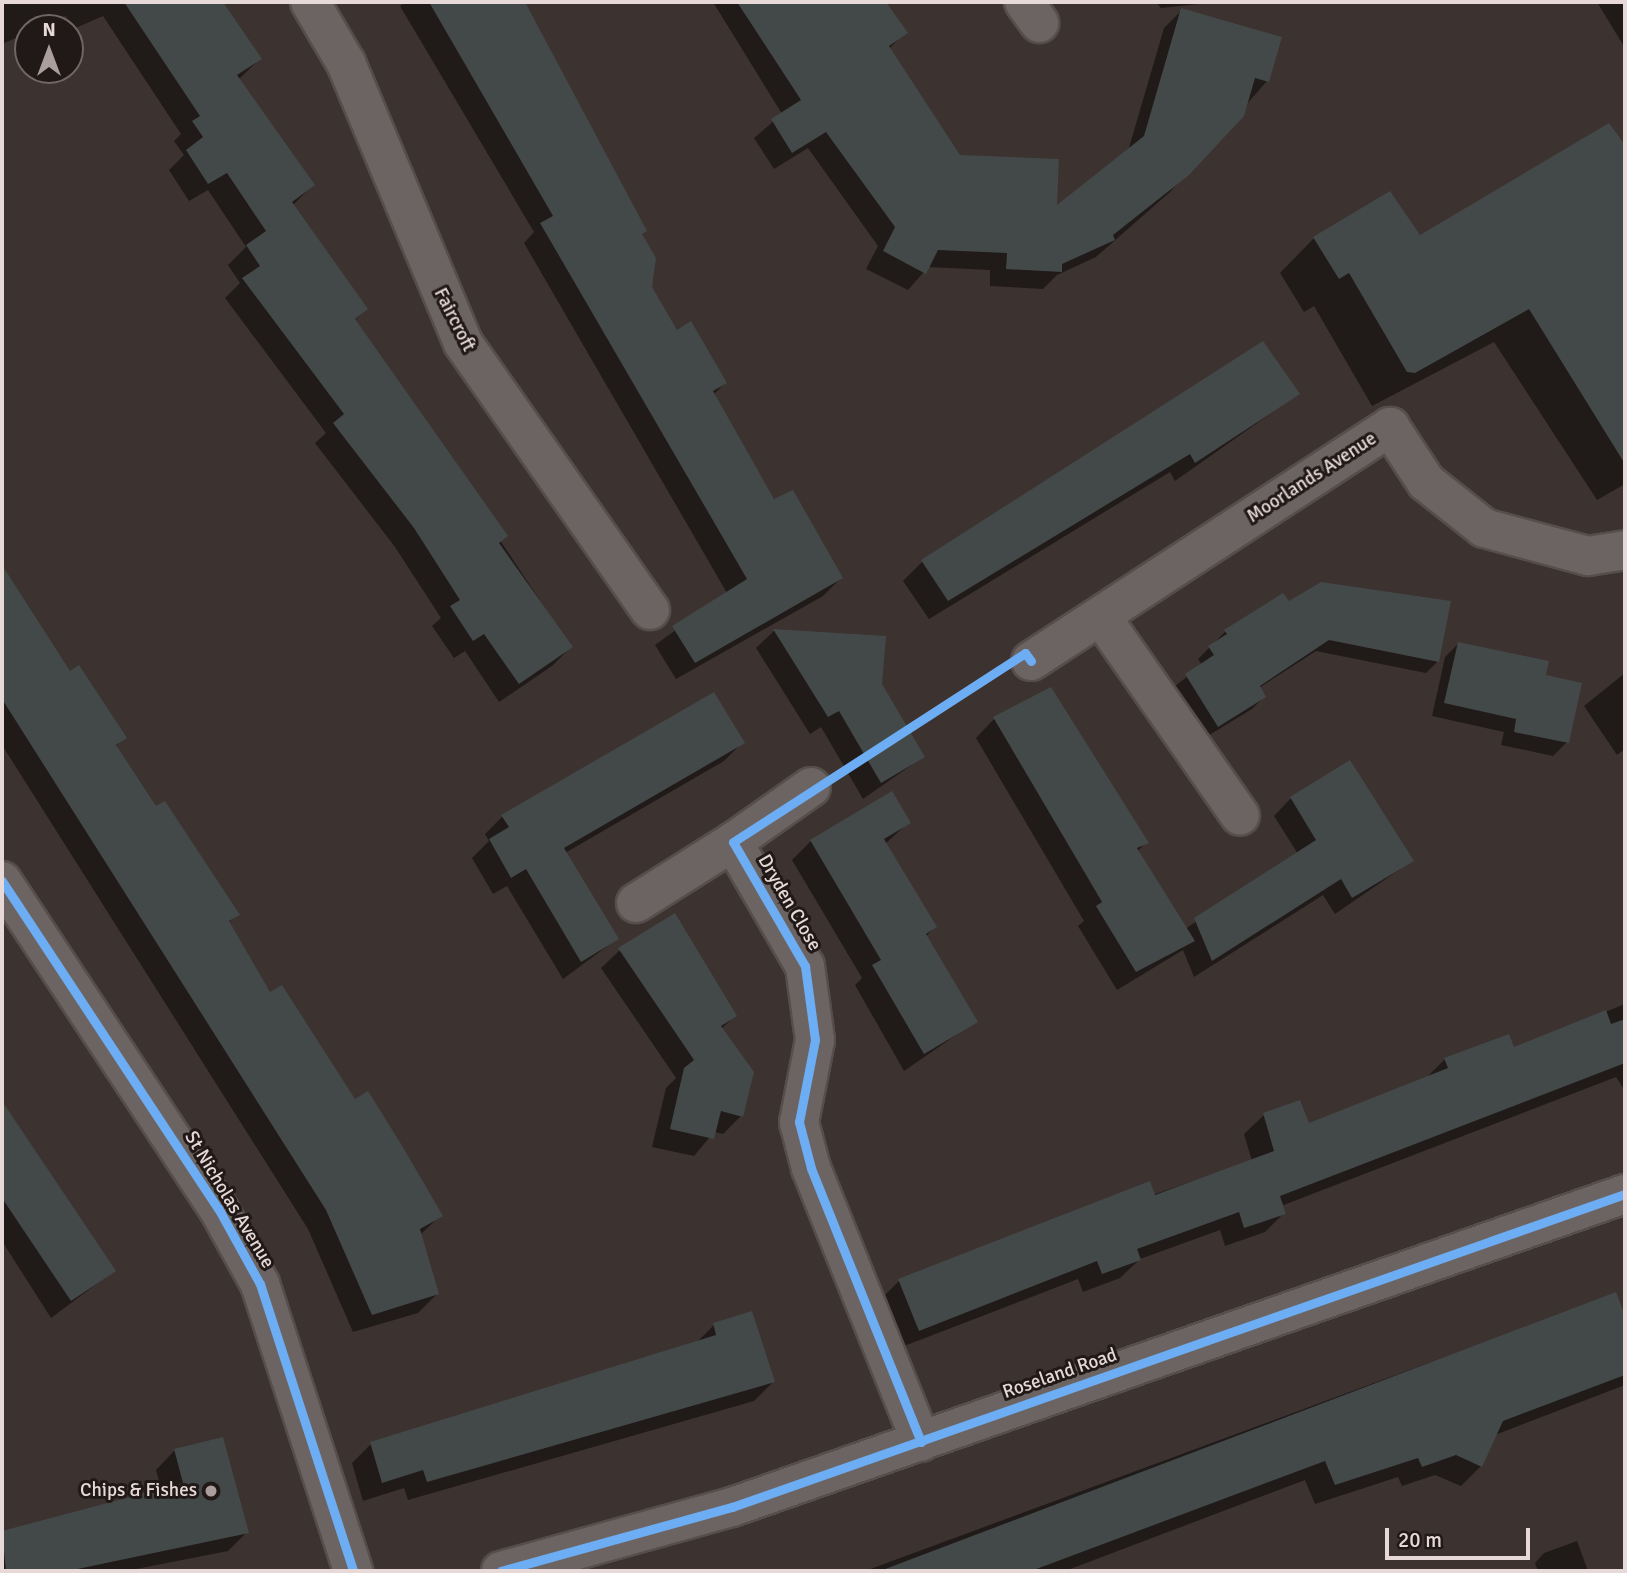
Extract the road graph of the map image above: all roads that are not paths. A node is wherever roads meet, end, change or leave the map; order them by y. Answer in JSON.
{"nodes":[{"id":1,"x":310,"y":2,"type":"edge"},
{"id":2,"x":1625,"y":550,"type":"edge"},
{"id":3,"x":650,"y":610,"type":"dead end"},
{"id":4,"x":1102,"y":618,"type":"junction"},
{"id":5,"x":1031,"y":661,"type":"dead end"},
{"id":6,"x":811,"y":787,"type":"dead end"},
{"id":7,"x":1240,"y":816,"type":"dead end"},
{"id":8,"x":733,"y":842,"type":"junction"},
{"id":9,"x":2,"y":881,"type":"edge"},
{"id":10,"x":636,"y":903,"type":"dead end"},
{"id":11,"x":1625,"y":1194,"type":"edge"},
{"id":12,"x":921,"y":1442,"type":"junction"},
{"id":13,"x":353,"y":1571,"type":"edge"},
{"id":14,"x":501,"y":1571,"type":"edge"}],
"edges":[{"from":1,"to":3,"type":"street","name":"Faircroft"},
{"from":2,"to":4,"type":"street","name":"Moorlands Avenue"},
{"from":4,"to":5,"type":"street","name":"Moorlands Avenue"},
{"from":4,"to":7,"type":"street"},
{"from":6,"to":8,"type":"street","name":"Dryden Close"},
{"from":8,"to":10,"type":"street","name":"Dryden Close"},
{"from":8,"to":12,"type":"street","name":"Dryden Close"},
{"from":9,"to":13,"type":"street","name":"St Nicholas Avenue"},
{"from":11,"to":12,"type":"street","name":"Roseland Road"},
{"from":12,"to":14,"type":"street","name":"Roseland Road"}]}
